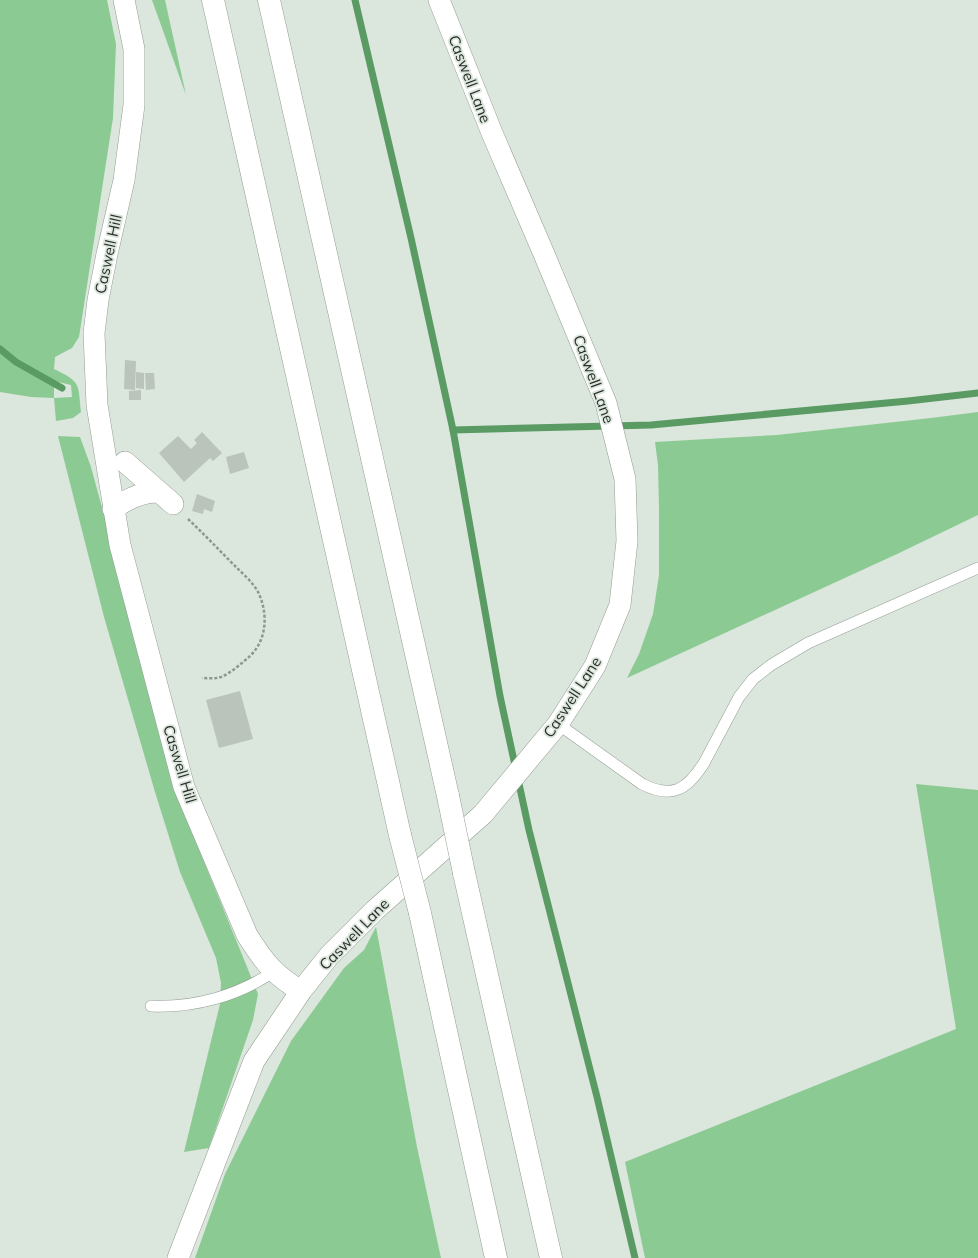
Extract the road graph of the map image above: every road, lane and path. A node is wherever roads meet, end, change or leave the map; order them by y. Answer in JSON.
{"nodes":[{"id":1,"x":124,"y":0,"type":"edge"},
{"id":2,"x":213,"y":0,"type":"edge"},
{"id":3,"x":269,"y":0,"type":"edge"},
{"id":4,"x":439,"y":0,"type":"edge"},
{"id":5,"x":125,"y":462,"type":"dead end"},
{"id":6,"x":166,"y":498,"type":"junction"},
{"id":7,"x":113,"y":509,"type":"junction"},
{"id":8,"x":978,"y":568,"type":"edge"},
{"id":9,"x":202,"y":678,"type":"dead end"},
{"id":10,"x":558,"y":724,"type":"junction"},
{"id":11,"x":273,"y":972,"type":"junction"},
{"id":12,"x":301,"y":991,"type":"junction"},
{"id":13,"x":151,"y":1006,"type":"dead end"},
{"id":14,"x":178,"y":1258,"type":"edge"},
{"id":15,"x":496,"y":1258,"type":"edge"},
{"id":16,"x":551,"y":1258,"type":"edge"}],
"edges":[{"from":1,"to":7,"type":"street","name":"Caswell Hill"},
{"from":2,"to":15,"type":"highway","bridge":true},
{"from":3,"to":16,"type":"highway","bridge":true},
{"from":4,"to":10,"type":"street","name":"Caswell Lane"},
{"from":5,"to":6,"type":"street"},
{"from":6,"to":7,"type":"street"},
{"from":6,"to":9,"type":"path"},
{"from":7,"to":11,"type":"street","name":"Caswell Hill"},
{"from":8,"to":10,"type":"lane"},
{"from":10,"to":12,"type":"street","name":"Caswell Lane"},
{"from":11,"to":12,"type":"street","name":"Caswell Hill"},
{"from":11,"to":13,"type":"lane"},
{"from":12,"to":14,"type":"street","name":"Caswell Lane"}]}
